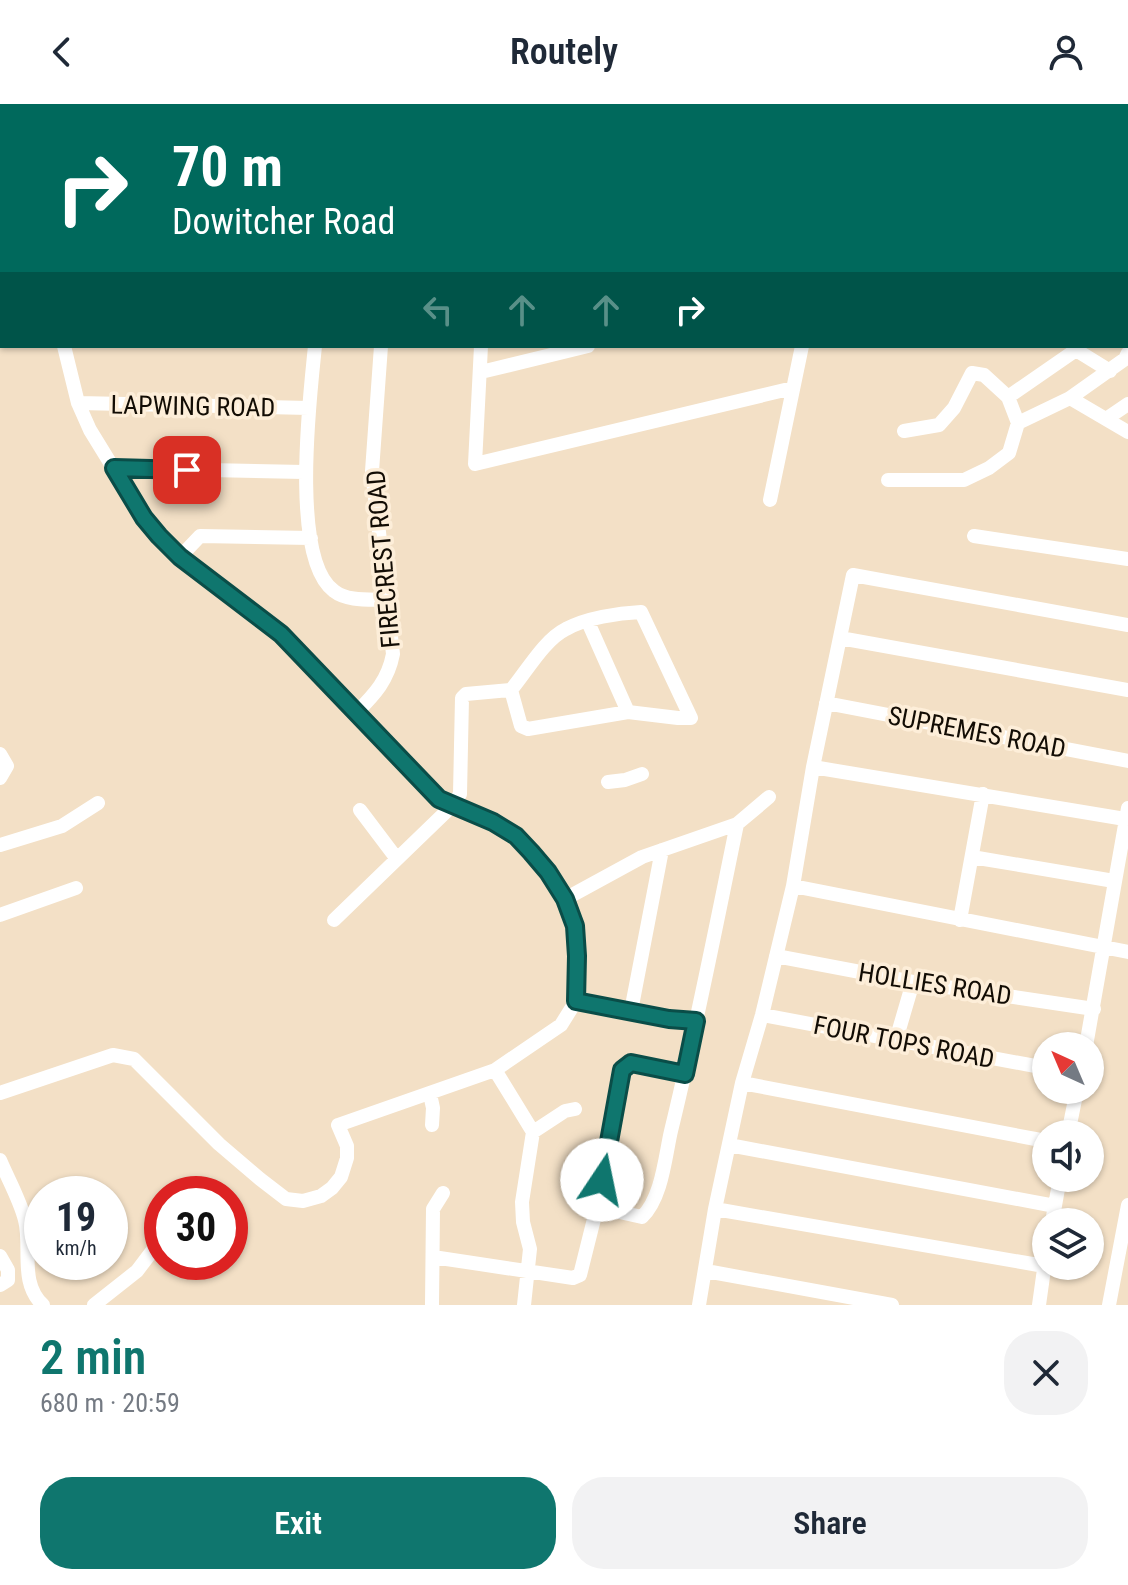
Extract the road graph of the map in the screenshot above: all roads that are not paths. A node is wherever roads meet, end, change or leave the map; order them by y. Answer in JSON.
{"nodes":[{"id":1,"x":64,"y":348,"type":"edge"},
{"id":2,"x":315,"y":348,"type":"edge"},
{"id":3,"x":381,"y":348,"type":"edge"},
{"id":4,"x":481,"y":348,"type":"edge"},
{"id":5,"x":580,"y":348,"type":"edge"},
{"id":6,"x":802,"y":348,"type":"edge"},
{"id":7,"x":1077,"y":348,"type":"edge"},
{"id":8,"x":1128,"y":353,"type":"edge"},
{"id":9,"x":1110,"y":371,"type":"junction"},
{"id":10,"x":481,"y":372,"type":"junction"},
{"id":11,"x":793,"y":388,"type":"junction"},
{"id":12,"x":1008,"y":397,"type":"junction"},
{"id":13,"x":1070,"y":398,"type":"junction"},
{"id":14,"x":78,"y":403,"type":"junction"},
{"id":15,"x":1128,"y":404,"type":"edge"},
{"id":16,"x":309,"y":408,"type":"junction"},
{"id":17,"x":1106,"y":419,"type":"junction"},
{"id":18,"x":1018,"y":423,"type":"junction"},
{"id":19,"x":904,"y":431,"type":"dead end"},
{"id":20,"x":1128,"y":432,"type":"edge"},
{"id":21,"x":114,"y":468,"type":"junction"},
{"id":22,"x":304,"y":472,"type":"junction"},
{"id":23,"x":888,"y":480,"type":"dead end"},
{"id":24,"x":770,"y":500,"type":"dead end"},
{"id":25,"x":974,"y":536,"type":"dead end"},
{"id":26,"x":311,"y":538,"type":"junction"},
{"id":27,"x":180,"y":557,"type":"junction"},
{"id":28,"x":1128,"y":559,"type":"edge"},
{"id":29,"x":388,"y":600,"type":"junction"},
{"id":30,"x":588,"y":622,"type":"junction"},
{"id":31,"x":1128,"y":625,"type":"edge"},
{"id":32,"x":840,"y":638,"type":"junction"},
{"id":33,"x":511,"y":690,"type":"junction"},
{"id":34,"x":1128,"y":690,"type":"edge"},
{"id":35,"x":826,"y":703,"type":"junction"},
{"id":36,"x":357,"y":712,"type":"junction"},
{"id":37,"x":628,"y":712,"type":"junction"},
{"id":38,"x":0,"y":754,"type":"edge"},
{"id":39,"x":1128,"y":761,"type":"edge"},
{"id":40,"x":813,"y":767,"type":"junction"},
{"id":41,"x":642,"y":774,"type":"dead end"},
{"id":42,"x":0,"y":778,"type":"edge"},
{"id":43,"x":608,"y":782,"type":"dead end"},
{"id":44,"x":983,"y":794,"type":"junction"},
{"id":45,"x":769,"y":797,"type":"dead end"},
{"id":46,"x":98,"y":803,"type":"dead end"},
{"id":47,"x":453,"y":805,"type":"junction"},
{"id":48,"x":360,"y":810,"type":"dead end"},
{"id":49,"x":1127,"y":814,"type":"edge"},
{"id":50,"x":737,"y":824,"type":"junction"},
{"id":51,"x":0,"y":845,"type":"edge"},
{"id":52,"x":662,"y":850,"type":"junction"},
{"id":53,"x":972,"y":857,"type":"junction"},
{"id":54,"x":397,"y":859,"type":"junction"},
{"id":55,"x":1114,"y":881,"type":"junction"},
{"id":56,"x":793,"y":886,"type":"junction"},
{"id":57,"x":76,"y":888,"type":"dead end"},
{"id":58,"x":565,"y":899,"type":"junction"},
{"id":59,"x":0,"y":915,"type":"edge"},
{"id":60,"x":334,"y":920,"type":"dead end"},
{"id":61,"x":960,"y":920,"type":"junction"},
{"id":62,"x":1105,"y":949,"type":"junction"},
{"id":63,"x":1128,"y":952,"type":"edge"},
{"id":64,"x":776,"y":956,"type":"junction"},
{"id":65,"x":913,"y":982,"type":"junction"},
{"id":66,"x":576,"y":1001,"type":"junction"},
{"id":67,"x":1094,"y":1009,"type":"junction"},
{"id":68,"x":631,"y":1011,"type":"junction"},
{"id":69,"x":762,"y":1015,"type":"junction"},
{"id":70,"x":696,"y":1021,"type":"junction"},
{"id":71,"x":1089,"y":1032,"type":"edge"},
{"id":72,"x":896,"y":1040,"type":"junction"},
{"id":73,"x":1032,"y":1065,"type":"edge"},
{"id":74,"x":495,"y":1070,"type":"junction"},
{"id":75,"x":685,"y":1074,"type":"junction"},
{"id":76,"x":742,"y":1083,"type":"junction"},
{"id":77,"x":0,"y":1093,"type":"edge"},
{"id":78,"x":430,"y":1094,"type":"junction"},
{"id":79,"x":575,"y":1109,"type":"dead end"},
{"id":80,"x":432,"y":1125,"type":"dead end"},
{"id":81,"x":533,"y":1132,"type":"junction"},
{"id":82,"x":1032,"y":1138,"type":"edge"},
{"id":83,"x":729,"y":1145,"type":"junction"},
{"id":84,"x":0,"y":1160,"type":"edge"},
{"id":85,"x":1058,"y":1192,"type":"edge"},
{"id":86,"x":443,"y":1193,"type":"dead end"},
{"id":87,"x":1128,"y":1205,"type":"edge"},
{"id":88,"x":1055,"y":1206,"type":"joint"},
{"id":89,"x":597,"y":1207,"type":"junction"},
{"id":90,"x":715,"y":1209,"type":"junction"},
{"id":91,"x":0,"y":1256,"type":"edge"},
{"id":92,"x":433,"y":1257,"type":"junction"},
{"id":93,"x":1032,"y":1259,"type":"edge"},
{"id":94,"x":144,"y":1262,"type":"edge"},
{"id":95,"x":706,"y":1271,"type":"junction"},
{"id":96,"x":530,"y":1272,"type":"junction"},
{"id":97,"x":1042,"y":1280,"type":"edge"},
{"id":98,"x":4,"y":1283,"type":"edge"},
{"id":99,"x":43,"y":1305,"type":"edge"},
{"id":100,"x":94,"y":1305,"type":"edge"},
{"id":101,"x":432,"y":1305,"type":"edge"},
{"id":102,"x":524,"y":1305,"type":"edge"},
{"id":103,"x":699,"y":1305,"type":"edge"},
{"id":104,"x":892,"y":1305,"type":"edge"},
{"id":105,"x":1039,"y":1305,"type":"edge"},
{"id":106,"x":1109,"y":1305,"type":"edge"}],
"edges":[{"from":1,"to":14,"type":"street"},
{"from":2,"to":16,"type":"street"},
{"from":3,"to":29,"type":"street","name":"FIRECREST ROAD"},
{"from":4,"to":10,"type":"street"},
{"from":5,"to":10,"type":"street"},
{"from":6,"to":11,"type":"street"},
{"from":7,"to":9,"type":"street"},
{"from":7,"to":12,"type":"street"},
{"from":8,"to":9,"type":"street"},
{"from":9,"to":13,"type":"street"},
{"from":10,"to":11,"type":"street"},
{"from":11,"to":24,"type":"street"},
{"from":12,"to":18,"type":"street"},
{"from":12,"to":19,"type":"street"},
{"from":13,"to":17,"type":"street"},
{"from":13,"to":18,"type":"street"},
{"from":14,"to":16,"type":"street","name":"LAPWING ROAD"},
{"from":14,"to":21,"type":"street"},
{"from":15,"to":17,"type":"street"},
{"from":16,"to":22,"type":"street"},
{"from":17,"to":20,"type":"street"},
{"from":18,"to":23,"type":"street"},
{"from":21,"to":22,"type":"street"},
{"from":21,"to":27,"type":"street"},
{"from":22,"to":26,"type":"street"},
{"from":25,"to":28,"type":"street"},
{"from":26,"to":27,"type":"street"},
{"from":26,"to":29,"type":"street"},
{"from":27,"to":36,"type":"street"},
{"from":29,"to":36,"type":"street","name":"FIRECREST ROAD"},
{"from":30,"to":33,"type":"street"},
{"from":30,"to":37,"type":"street"},
{"from":30,"to":37,"type":"street"},
{"from":31,"to":32,"type":"street"},
{"from":32,"to":34,"type":"street"},
{"from":32,"to":35,"type":"street"},
{"from":33,"to":37,"type":"street"},
{"from":33,"to":47,"type":"street"},
{"from":35,"to":39,"type":"street","name":"SUPREMES ROAD"},
{"from":35,"to":40,"type":"street"},
{"from":36,"to":47,"type":"street"},
{"from":38,"to":42,"type":"street"},
{"from":40,"to":44,"type":"street"},
{"from":40,"to":56,"type":"street"},
{"from":41,"to":43,"type":"street"},
{"from":44,"to":49,"type":"street"},
{"from":44,"to":53,"type":"street"},
{"from":45,"to":50,"type":"street"},
{"from":46,"to":51,"type":"street"},
{"from":47,"to":54,"type":"street"},
{"from":47,"to":58,"type":"street"},
{"from":48,"to":54,"type":"street"},
{"from":49,"to":55,"type":"street"},
{"from":50,"to":52,"type":"street"},
{"from":50,"to":70,"type":"street"},
{"from":52,"to":58,"type":"street"},
{"from":52,"to":68,"type":"street"},
{"from":53,"to":55,"type":"street"},
{"from":53,"to":61,"type":"street"},
{"from":54,"to":60,"type":"street"},
{"from":55,"to":62,"type":"street"},
{"from":56,"to":61,"type":"street"},
{"from":56,"to":64,"type":"street"},
{"from":57,"to":59,"type":"street"},
{"from":58,"to":66,"type":"street"},
{"from":61,"to":62,"type":"street"},
{"from":62,"to":63,"type":"street"},
{"from":62,"to":67,"type":"street"},
{"from":64,"to":65,"type":"street","name":"HOLLIES ROAD"},
{"from":64,"to":69,"type":"street"},
{"from":65,"to":67,"type":"street","name":"HOLLIES ROAD"},
{"from":65,"to":72,"type":"street"},
{"from":66,"to":68,"type":"street"},
{"from":66,"to":74,"type":"street"},
{"from":67,"to":71,"type":"street"},
{"from":68,"to":70,"type":"street"},
{"from":69,"to":72,"type":"street","name":"FOUR TOPS ROAD"},
{"from":69,"to":76,"type":"street"},
{"from":70,"to":75,"type":"street"},
{"from":72,"to":73,"type":"street","name":"FOUR TOPS ROAD"},
{"from":74,"to":78,"type":"street"},
{"from":74,"to":81,"type":"street"},
{"from":75,"to":89,"type":"street"},
{"from":75,"to":89,"type":"street"},
{"from":76,"to":82,"type":"street"},
{"from":76,"to":83,"type":"street"},
{"from":77,"to":78,"type":"street"},
{"from":78,"to":80,"type":"street"},
{"from":79,"to":81,"type":"street"},
{"from":81,"to":96,"type":"street"},
{"from":83,"to":88,"type":"street"},
{"from":83,"to":90,"type":"street"},
{"from":84,"to":99,"type":"street"},
{"from":85,"to":88,"type":"street"},
{"from":86,"to":92,"type":"street"},
{"from":87,"to":106,"type":"street"},
{"from":89,"to":96,"type":"street"},
{"from":90,"to":93,"type":"street"},
{"from":90,"to":95,"type":"street"},
{"from":91,"to":98,"type":"street"},
{"from":92,"to":96,"type":"street"},
{"from":92,"to":101,"type":"street"},
{"from":94,"to":100,"type":"street"},
{"from":95,"to":103,"type":"street"},
{"from":95,"to":104,"type":"street"},
{"from":96,"to":102,"type":"street"},
{"from":97,"to":105,"type":"street"}]}
